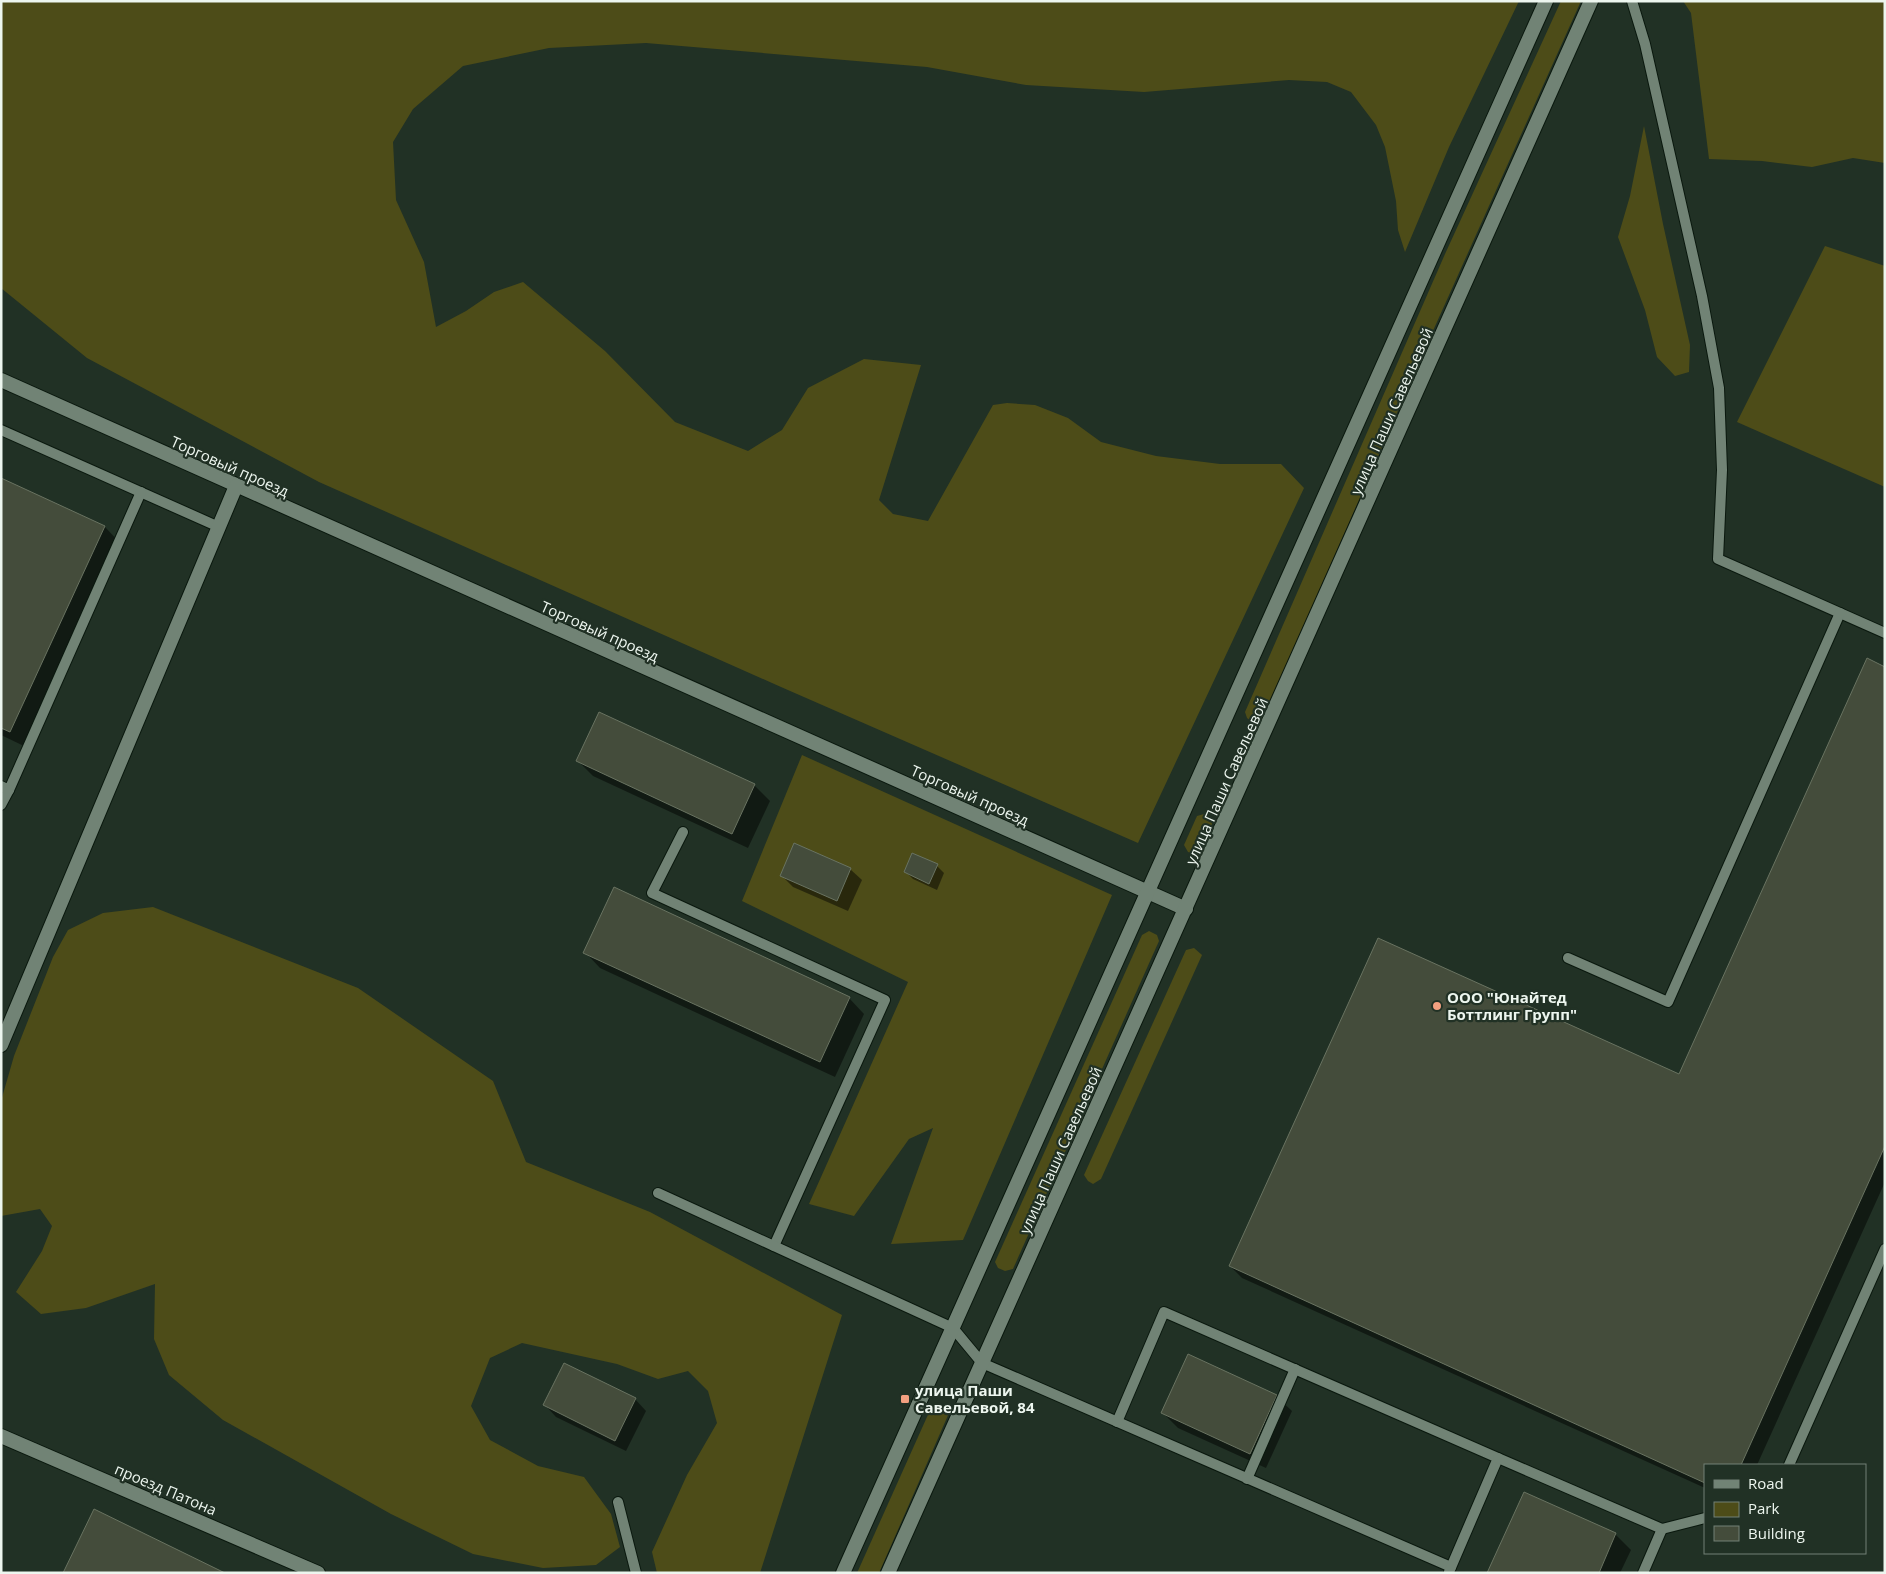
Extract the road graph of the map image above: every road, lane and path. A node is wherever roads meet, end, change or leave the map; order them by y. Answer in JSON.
{"nodes":[{"id":1,"x":1546,"y":1,"type":"edge"},
{"id":2,"x":1591,"y":1,"type":"edge"},
{"id":3,"x":1632,"y":1,"type":"edge"},
{"id":4,"x":1,"y":380,"type":"edge"},
{"id":5,"x":1,"y":430,"type":"edge"},
{"id":6,"x":236,"y":486,"type":"junction"},
{"id":7,"x":141,"y":492,"type":"junction"},
{"id":8,"x":219,"y":527,"type":"junction"},
{"id":9,"x":1840,"y":613,"type":"junction"},
{"id":10,"x":1885,"y":633,"type":"edge"},
{"id":11,"x":5,"y":788,"type":"edge"},
{"id":12,"x":1,"y":805,"type":"edge"},
{"id":13,"x":683,"y":832,"type":"dead end"},
{"id":14,"x":1148,"y":892,"type":"junction"},
{"id":15,"x":1186,"y":909,"type":"junction"},
{"id":16,"x":1568,"y":958,"type":"dead end"},
{"id":17,"x":1,"y":1046,"type":"edge"},
{"id":18,"x":658,"y":1194,"type":"dead end"},
{"id":19,"x":774,"y":1246,"type":"junction"},
{"id":20,"x":1885,"y":1249,"type":"edge"},
{"id":21,"x":953,"y":1328,"type":"junction"},
{"id":22,"x":982,"y":1363,"type":"junction"},
{"id":23,"x":1295,"y":1369,"type":"junction"},
{"id":24,"x":1117,"y":1422,"type":"junction"},
{"id":25,"x":1,"y":1436,"type":"edge"},
{"id":26,"x":1498,"y":1458,"type":"junction"},
{"id":27,"x":1789,"y":1464,"type":"edge"},
{"id":28,"x":1247,"y":1479,"type":"junction"},
{"id":29,"x":618,"y":1502,"type":"dead end"},
{"id":30,"x":1704,"y":1518,"type":"edge"},
{"id":31,"x":1662,"y":1529,"type":"junction"},
{"id":32,"x":1449,"y":1570,"type":"edge"},
{"id":33,"x":318,"y":1573,"type":"edge"},
{"id":34,"x":636,"y":1573,"type":"edge"},
{"id":35,"x":843,"y":1573,"type":"edge"},
{"id":36,"x":888,"y":1573,"type":"edge"},
{"id":37,"x":1643,"y":1573,"type":"edge"}],
"edges":[{"from":1,"to":14,"type":"street","name":"улица Паши Савельевой"},
{"from":2,"to":15,"type":"street","name":"улица Паши Савельевой"},
{"from":3,"to":9,"type":"lane"},
{"from":4,"to":6,"type":"street","name":"Торговый проезд"},
{"from":5,"to":7,"type":"lane"},
{"from":6,"to":8,"type":"street"},
{"from":6,"to":14,"type":"street","name":"Торговый проезд"},
{"from":7,"to":8,"type":"lane"},
{"from":7,"to":11,"type":"lane"},
{"from":8,"to":17,"type":"street"},
{"from":9,"to":10,"type":"lane"},
{"from":9,"to":16,"type":"lane"},
{"from":11,"to":12,"type":"lane"},
{"from":13,"to":19,"type":"lane"},
{"from":14,"to":15,"type":"street","name":"Торговый проезд"},
{"from":14,"to":21,"type":"street","name":"улица Паши Савельевой"},
{"from":15,"to":22,"type":"street","name":"улица Паши Савельевой"},
{"from":18,"to":19,"type":"lane"},
{"from":19,"to":21,"type":"lane"},
{"from":20,"to":27,"type":"lane"},
{"from":21,"to":22,"type":"lane"},
{"from":21,"to":35,"type":"street","name":"улица Паши Савельевой"},
{"from":22,"to":24,"type":"lane"},
{"from":22,"to":36,"type":"street","name":"улица Паши Савельевой"},
{"from":23,"to":24,"type":"lane"},
{"from":23,"to":26,"type":"lane"},
{"from":23,"to":28,"type":"lane"},
{"from":24,"to":28,"type":"lane"},
{"from":25,"to":33,"type":"street","name":"проезд Патона"},
{"from":26,"to":31,"type":"lane"},
{"from":26,"to":32,"type":"lane"},
{"from":28,"to":32,"type":"lane"},
{"from":29,"to":34,"type":"lane"},
{"from":30,"to":31,"type":"lane"},
{"from":31,"to":37,"type":"lane"}]}
